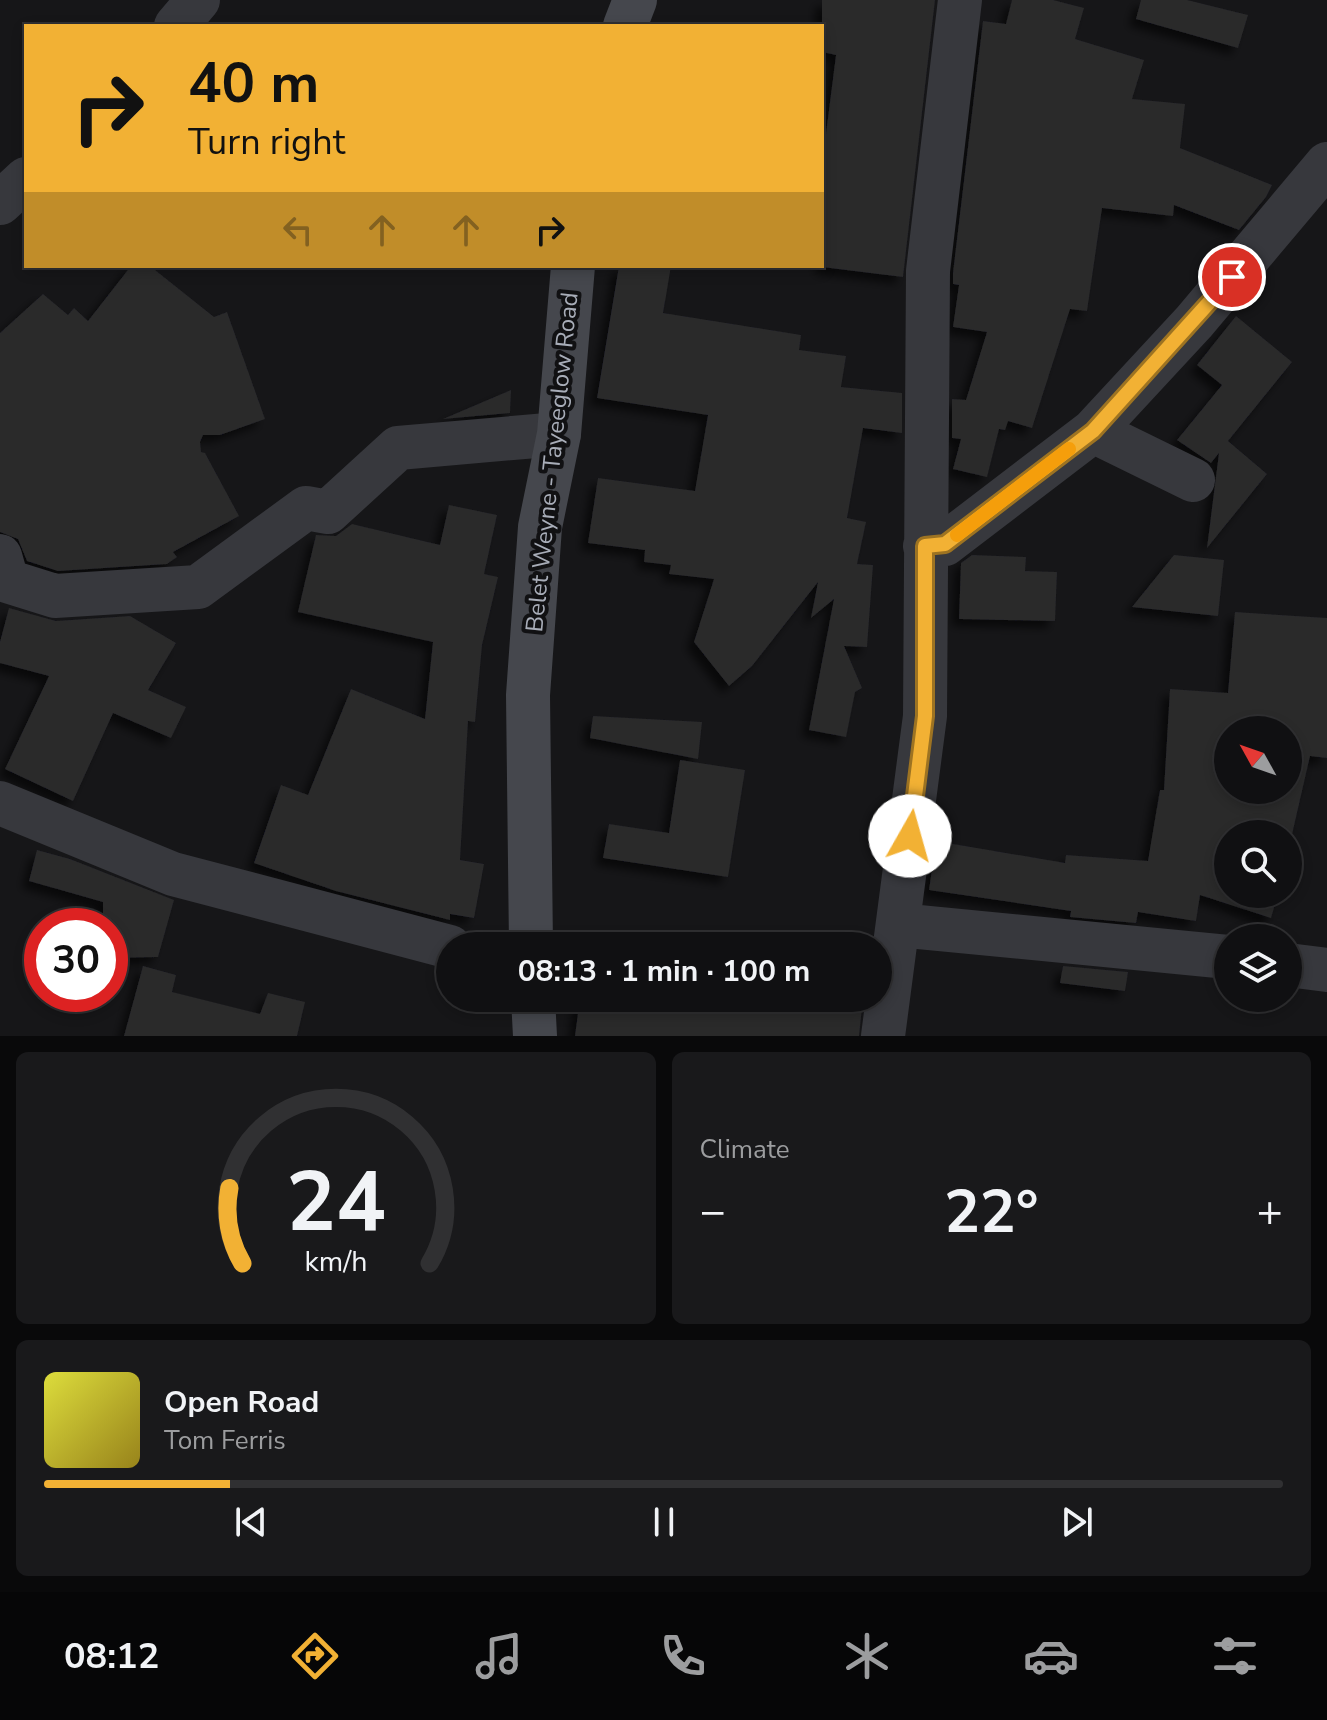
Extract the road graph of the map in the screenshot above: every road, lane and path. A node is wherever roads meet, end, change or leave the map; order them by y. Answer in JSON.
{"nodes":[{"id":1,"x":198,"y":0,"type":"edge"},
{"id":2,"x":635,"y":0,"type":"edge"},
{"id":3,"x":960,"y":0,"type":"edge"},
{"id":4,"x":178,"y":24,"type":"edge"},
{"id":5,"x":626,"y":24,"type":"edge"},
{"id":6,"x":1327,"y":164,"type":"edge"},
{"id":7,"x":24,"y":181,"type":"edge"},
{"id":8,"x":0,"y":203,"type":"edge"},
{"id":9,"x":573,"y":268,"type":"edge"},
{"id":10,"x":1093,"y":431,"type":"junction"},
{"id":11,"x":559,"y":434,"type":"junction"},
{"id":12,"x":1193,"y":480,"type":"dead end"},
{"id":13,"x":925,"y":546,"type":"junction"},
{"id":14,"x":0,"y":556,"type":"edge"},
{"id":15,"x":0,"y":803,"type":"edge"},
{"id":16,"x":898,"y":925,"type":"junction"},
{"id":17,"x":531,"y":932,"type":"edge"},
{"id":18,"x":436,"y":943,"type":"edge"},
{"id":19,"x":1214,"y":956,"type":"edge"},
{"id":20,"x":1302,"y":967,"type":"edge"},
{"id":21,"x":1327,"y":970,"type":"edge"},
{"id":22,"x":534,"y":1012,"type":"edge"},
{"id":23,"x":535,"y":1036,"type":"edge"},
{"id":24,"x":883,"y":1036,"type":"edge"}],
"edges":[{"from":1,"to":4,"type":"street"},
{"from":2,"to":5,"type":"main road"},
{"from":3,"to":13,"type":"street"},
{"from":6,"to":10,"type":"street"},
{"from":7,"to":8,"type":"street"},
{"from":9,"to":11,"type":"main road","name":"Belet Weyne - Tayeeglow Road"},
{"from":10,"to":12,"type":"street"},
{"from":10,"to":13,"type":"street"},
{"from":11,"to":14,"type":"street"},
{"from":11,"to":17,"type":"main road","name":"Belet Weyne - Tayeeglow Road"},
{"from":13,"to":16,"type":"street"},
{"from":15,"to":18,"type":"street"},
{"from":16,"to":19,"type":"street"},
{"from":16,"to":24,"type":"street"},
{"from":20,"to":21,"type":"street"},
{"from":22,"to":23,"type":"main road"}]}
